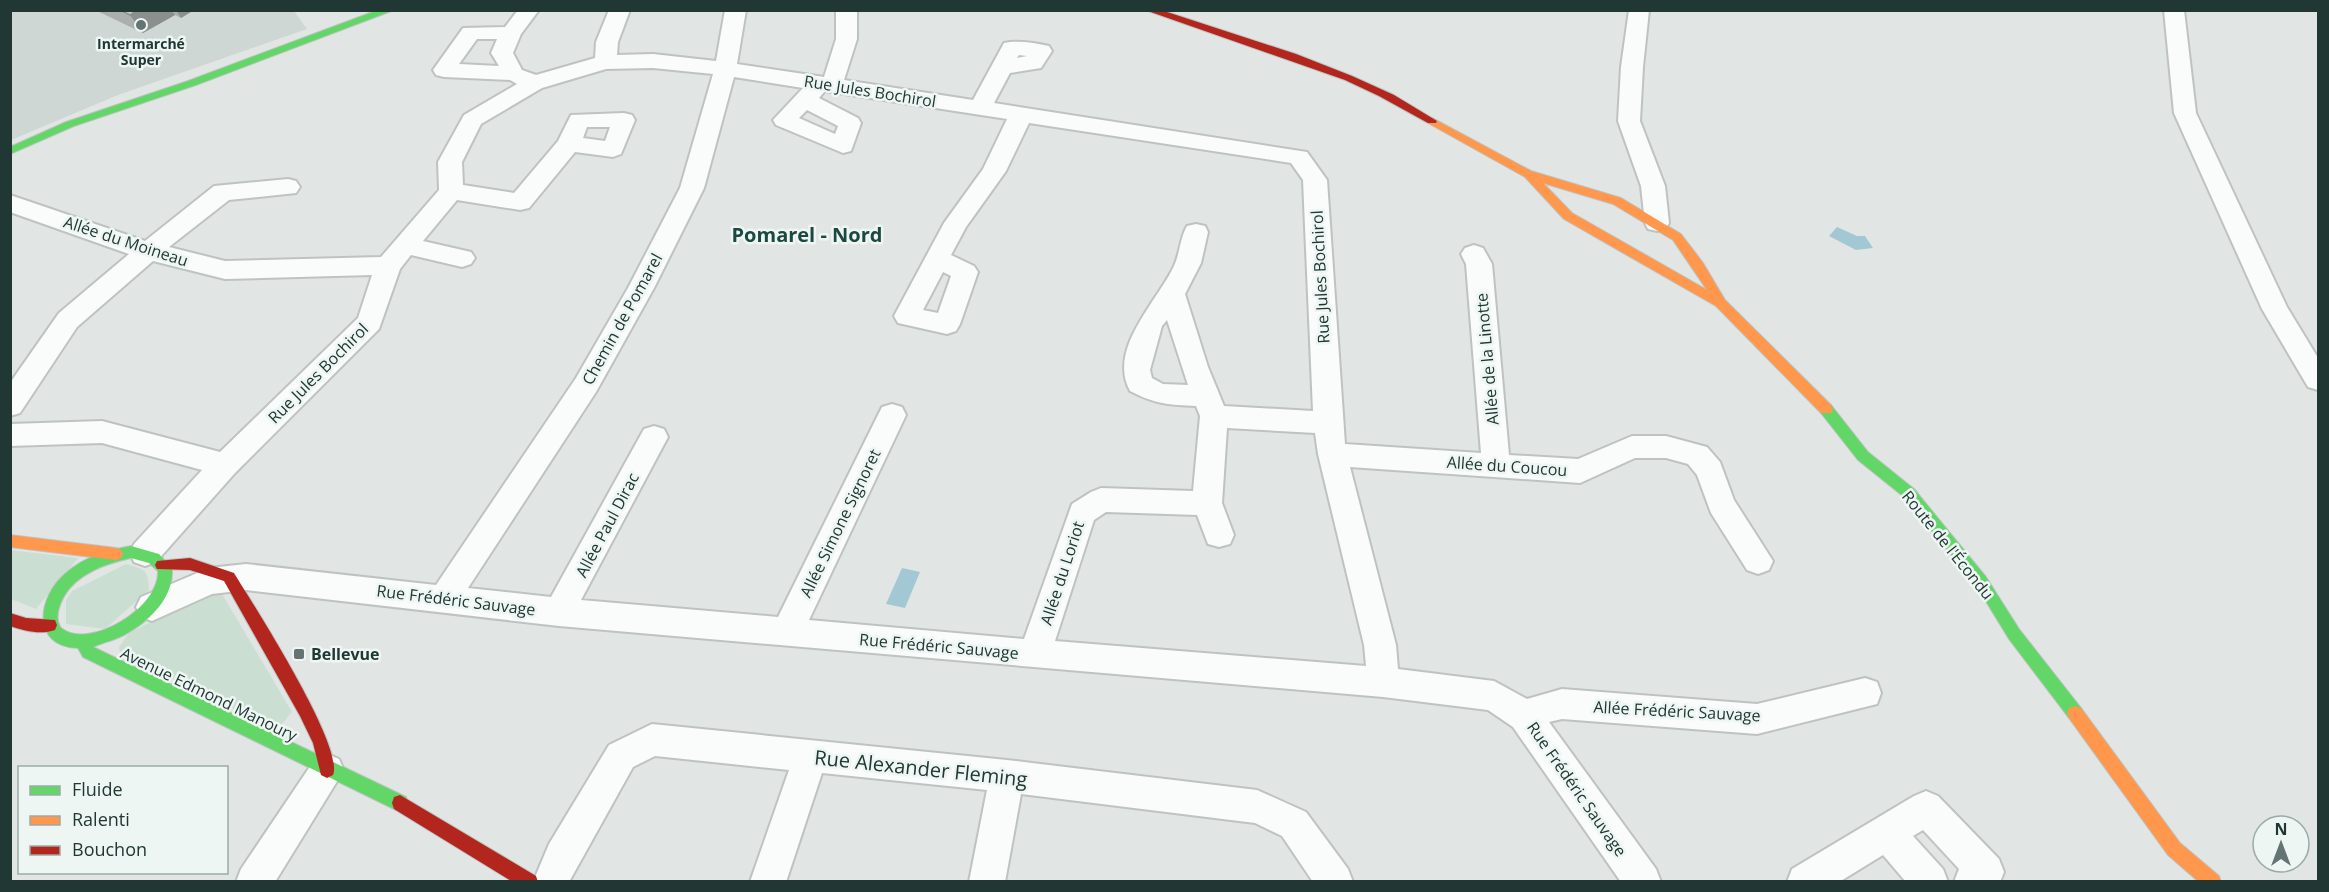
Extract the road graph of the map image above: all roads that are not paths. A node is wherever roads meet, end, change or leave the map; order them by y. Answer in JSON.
{"nodes":[{"id":1,"x":529,"y":10,"type":"edge"},
{"id":2,"x":620,"y":10,"type":"edge"},
{"id":3,"x":736,"y":10,"type":"edge"},
{"id":4,"x":1150,"y":10,"type":"edge"},
{"id":5,"x":1192,"y":10,"type":"edge"},
{"id":6,"x":1639,"y":10,"type":"edge"},
{"id":7,"x":2174,"y":10,"type":"edge"},
{"id":8,"x":378,"y":12,"type":"edge"},
{"id":9,"x":851,"y":13,"type":"edge"},
{"id":10,"x":511,"y":33,"type":"junction"},
{"id":11,"x":1260,"y":45,"type":"junction"},
{"id":12,"x":605,"y":62,"type":"junction"},
{"id":13,"x":1002,"y":67,"type":"dead end"},
{"id":14,"x":725,"y":69,"type":"junction"},
{"id":15,"x":524,"y":79,"type":"junction"},
{"id":16,"x":819,"y":89,"type":"junction"},
{"id":17,"x":980,"y":108,"type":"junction"},
{"id":18,"x":1021,"y":115,"type":"junction"},
{"id":19,"x":569,"y":144,"type":"dead end"},
{"id":20,"x":10,"y":151,"type":"edge"},
{"id":21,"x":1527,"y":174,"type":"junction"},
{"id":22,"x":1567,"y":186,"type":"junction"},
{"id":23,"x":288,"y":187,"type":"dead end"},
{"id":24,"x":451,"y":191,"type":"junction"},
{"id":25,"x":1653,"y":195,"type":"junction"},
{"id":26,"x":1551,"y":198,"type":"junction"},
{"id":27,"x":1617,"y":201,"type":"junction"},
{"id":28,"x":14,"y":208,"type":"edge"},
{"id":29,"x":1657,"y":223,"type":"junction"},
{"id":30,"x":1196,"y":232,"type":"dead end"},
{"id":31,"x":407,"y":246,"type":"junction"},
{"id":32,"x":148,"y":251,"type":"junction"},
{"id":33,"x":1474,"y":254,"type":"dead end"},
{"id":34,"x":462,"y":258,"type":"dead end"},
{"id":35,"x":937,"y":258,"type":"dead end"},
{"id":36,"x":388,"y":266,"type":"junction"},
{"id":37,"x":1699,"y":266,"type":"junction"},
{"id":38,"x":1675,"y":277,"type":"junction"},
{"id":39,"x":1172,"y":294,"type":"junction"},
{"id":40,"x":1721,"y":303,"type":"junction"},
{"id":41,"x":1775,"y":359,"type":"junction"},
{"id":42,"x":2319,"y":380,"type":"edge"},
{"id":43,"x":1790,"y":391,"type":"dead end"},
{"id":44,"x":10,"y":405,"type":"edge"},
{"id":45,"x":1210,"y":406,"type":"junction"},
{"id":46,"x":892,"y":414,"type":"dead end"},
{"id":47,"x":1328,"y":423,"type":"junction"},
{"id":48,"x":10,"y":435,"type":"edge"},
{"id":49,"x":654,"y":437,"type":"dead end"},
{"id":50,"x":1332,"y":454,"type":"junction"},
{"id":51,"x":225,"y":465,"type":"junction"},
{"id":52,"x":1496,"y":466,"type":"junction"},
{"id":53,"x":1207,"y":503,"type":"junction"},
{"id":54,"x":1219,"y":535,"type":"dead end"},
{"id":55,"x":10,"y":541,"type":"edge"},
{"id":56,"x":116,"y":554,"type":"junction"},
{"id":57,"x":153,"y":559,"type":"junction"},
{"id":58,"x":1758,"y":561,"type":"dead end"},
{"id":59,"x":229,"y":577,"type":"junction"},
{"id":60,"x":444,"y":598,"type":"junction"},
{"id":61,"x":1981,"y":606,"type":"dead end"},
{"id":62,"x":152,"y":607,"type":"junction"},
{"id":63,"x":559,"y":612,"type":"junction"},
{"id":64,"x":10,"y":619,"type":"edge"},
{"id":65,"x":50,"y":626,"type":"junction"},
{"id":66,"x":787,"y":632,"type":"junction"},
{"id":67,"x":2014,"y":634,"type":"junction"},
{"id":68,"x":82,"y":642,"type":"junction"},
{"id":69,"x":1035,"y":654,"type":"junction"},
{"id":70,"x":1383,"y":682,"type":"junction"},
{"id":71,"x":1865,"y":693,"type":"dead end"},
{"id":72,"x":1525,"y":716,"type":"junction"},
{"id":73,"x":810,"y":757,"type":"junction"},
{"id":74,"x":327,"y":770,"type":"junction"},
{"id":75,"x":1007,"y":776,"type":"junction"},
{"id":76,"x":1887,"y":833,"type":"junction"},
{"id":77,"x":2174,"y":849,"type":"junction"},
{"id":78,"x":254,"y":882,"type":"edge"},
{"id":79,"x":530,"y":882,"type":"edge"},
{"id":80,"x":551,"y":882,"type":"edge"},
{"id":81,"x":768,"y":882,"type":"edge"},
{"id":82,"x":987,"y":882,"type":"edge"},
{"id":83,"x":1335,"y":882,"type":"edge"},
{"id":84,"x":1643,"y":882,"type":"edge"},
{"id":85,"x":1805,"y":882,"type":"edge"},
{"id":86,"x":1930,"y":882,"type":"edge"},
{"id":87,"x":1972,"y":882,"type":"edge"},
{"id":88,"x":2187,"y":882,"type":"edge"},
{"id":89,"x":2213,"y":882,"type":"edge"}],
"edges":[{"from":1,"to":10,"type":"street"},
{"from":2,"to":12,"type":"street"},
{"from":3,"to":14,"type":"street","name":"Chemin de Pomarel"},
{"from":4,"to":11,"type":"street"},
{"from":5,"to":11,"type":"street"},
{"from":6,"to":25,"type":"street"},
{"from":7,"to":42,"type":"street"},
{"from":8,"to":20,"type":"street"},
{"from":9,"to":16,"type":"street"},
{"from":10,"to":15,"type":"street"},
{"from":10,"to":15,"type":"street"},
{"from":11,"to":21,"type":"street"},
{"from":12,"to":14,"type":"street","name":"Rue Jules Bochirol"},
{"from":12,"to":15,"type":"street","name":"Rue Jules Bochirol"},
{"from":13,"to":17,"type":"street"},
{"from":14,"to":16,"type":"street","name":"Rue Jules Bochirol"},
{"from":14,"to":60,"type":"street","name":"Chemin de Pomarel"},
{"from":15,"to":24,"type":"street","name":"Rue Jules Bochirol"},
{"from":16,"to":17,"type":"street","name":"Rue Jules Bochirol"},
{"from":17,"to":18,"type":"street","name":"Rue Jules Bochirol"},
{"from":18,"to":35,"type":"street"},
{"from":18,"to":47,"type":"street","name":"Rue Jules Bochirol"},
{"from":19,"to":24,"type":"street"},
{"from":21,"to":22,"type":"street","name":"Route de l'Écondu"},
{"from":21,"to":26,"type":"street","name":"Route de l'Écondu"},
{"from":22,"to":26,"type":"street"},
{"from":22,"to":27,"type":"street","name":"Route de l'Écondu"},
{"from":23,"to":32,"type":"street"},
{"from":24,"to":31,"type":"street","name":"Rue Jules Bochirol"},
{"from":25,"to":27,"type":"street"},
{"from":25,"to":29,"type":"street"},
{"from":26,"to":38,"type":"street","name":"Route de l'Écondu"},
{"from":27,"to":29,"type":"street","name":"Route de l'Écondu"},
{"from":28,"to":32,"type":"street","name":"Allée du Moineau"},
{"from":29,"to":37,"type":"street","name":"Route de l'Écondu"},
{"from":30,"to":39,"type":"street"},
{"from":31,"to":34,"type":"street"},
{"from":31,"to":36,"type":"street","name":"Rue Jules Bochirol"},
{"from":32,"to":36,"type":"street","name":"Allée du Moineau"},
{"from":32,"to":44,"type":"street"},
{"from":33,"to":52,"type":"street","name":"Allée de la Linotte"},
{"from":36,"to":51,"type":"street","name":"Rue Jules Bochirol"},
{"from":37,"to":38,"type":"street"},
{"from":37,"to":40,"type":"street","name":"Route de l'Écondu"},
{"from":38,"to":40,"type":"street","name":"Route de l'Écondu"},
{"from":39,"to":45,"type":"street"},
{"from":39,"to":45,"type":"street"},
{"from":40,"to":41,"type":"street","name":"Route de l'Écondu"},
{"from":41,"to":43,"type":"street","name":"Route de l'Écondu"},
{"from":41,"to":67,"type":"street","name":"Route de l'Écondu"},
{"from":45,"to":47,"type":"street"},
{"from":45,"to":53,"type":"street"},
{"from":46,"to":66,"type":"street","name":"Allée Simone Signoret"},
{"from":47,"to":50,"type":"street","name":"Rue Jules Bochirol"},
{"from":48,"to":51,"type":"street"},
{"from":49,"to":63,"type":"street","name":"Allée Paul Dirac"},
{"from":50,"to":52,"type":"street","name":"Allée du Coucou"},
{"from":50,"to":70,"type":"street","name":"Rue Jules Bochirol"},
{"from":51,"to":57,"type":"street","name":"Rue Jules Bochirol"},
{"from":52,"to":58,"type":"street","name":"Allée du Coucou"},
{"from":53,"to":54,"type":"street"},
{"from":53,"to":69,"type":"street","name":"Allée du Loriot"},
{"from":55,"to":56,"type":"street"},
{"from":56,"to":57,"type":"street"},
{"from":56,"to":65,"type":"street"},
{"from":57,"to":59,"type":"street"},
{"from":57,"to":62,"type":"street"},
{"from":59,"to":60,"type":"street","name":"Rue Frédéric Sauvage"},
{"from":59,"to":62,"type":"street","name":"Rue Frédéric Sauvage"},
{"from":59,"to":74,"type":"street","name":"Avenue Edmond Manoury"},
{"from":60,"to":63,"type":"street","name":"Rue Frédéric Sauvage"},
{"from":61,"to":67,"type":"street","name":"Route de l'Écondu"},
{"from":62,"to":68,"type":"street"},
{"from":63,"to":66,"type":"street","name":"Rue Frédéric Sauvage"},
{"from":64,"to":65,"type":"street"},
{"from":65,"to":68,"type":"street"},
{"from":66,"to":69,"type":"street","name":"Rue Frédéric Sauvage"},
{"from":67,"to":77,"type":"street","name":"Route de l'Écondu"},
{"from":68,"to":74,"type":"street","name":"Avenue Edmond Manoury"},
{"from":69,"to":70,"type":"street","name":"Rue Frédéric Sauvage"},
{"from":70,"to":72,"type":"street","name":"Rue Frédéric Sauvage"},
{"from":71,"to":72,"type":"street","name":"Allée Frédéric Sauvage"},
{"from":72,"to":84,"type":"street","name":"Rue Frédéric Sauvage"},
{"from":73,"to":75,"type":"street","name":"Rue Alexander Fleming"},
{"from":73,"to":80,"type":"street","name":"Rue Alexander Fleming"},
{"from":73,"to":81,"type":"street"},
{"from":74,"to":78,"type":"street"},
{"from":74,"to":79,"type":"street","name":"Avenue Edmond Manoury"},
{"from":75,"to":82,"type":"street"},
{"from":75,"to":83,"type":"street","name":"Rue Alexander Fleming"},
{"from":76,"to":85,"type":"street"},
{"from":76,"to":86,"type":"street"},
{"from":76,"to":87,"type":"street"},
{"from":77,"to":88,"type":"street","name":"Route de l'Écondu"},
{"from":77,"to":89,"type":"street","name":"Route de l'Écondu"}]}
